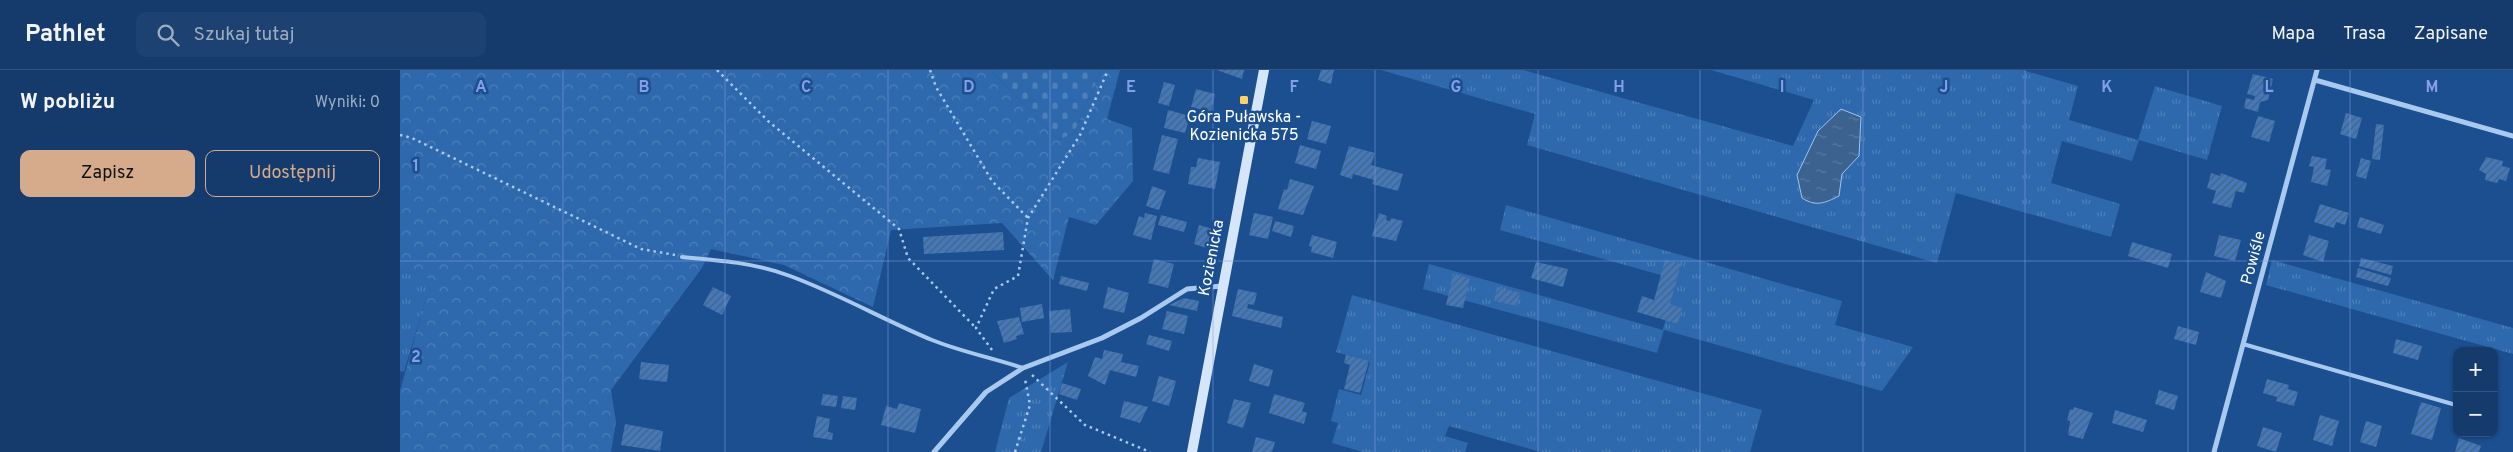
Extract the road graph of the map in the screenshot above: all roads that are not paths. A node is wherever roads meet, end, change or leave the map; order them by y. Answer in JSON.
{"nodes":[{"id":1,"x":1264,"y":70,"type":"edge"},
{"id":2,"x":2317,"y":70,"type":"edge"},
{"id":3,"x":2314,"y":80,"type":"junction"},
{"id":4,"x":2513,"y":136,"type":"edge"},
{"id":5,"x":682,"y":256,"type":"road end"},
{"id":6,"x":1222,"y":286,"type":"junction"},
{"id":7,"x":2243,"y":344,"type":"junction"},
{"id":8,"x":1023,"y":368,"type":"junction"},
{"id":9,"x":2453,"y":404,"type":"edge"},
{"id":10,"x":934,"y":452,"type":"edge"},
{"id":11,"x":1192,"y":452,"type":"edge"},
{"id":12,"x":2214,"y":452,"type":"edge"}],
"edges":[{"from":1,"to":6,"type":"main road","name":"Kozienicka"},
{"from":2,"to":3,"type":"street","name":"Powiśle"},
{"from":3,"to":4,"type":"street"},
{"from":3,"to":7,"type":"street","name":"Powiśle"},
{"from":5,"to":8,"type":"lane"},
{"from":6,"to":8,"type":"street"},
{"from":6,"to":11,"type":"main road","name":"Kozienicka"},
{"from":7,"to":9,"type":"lane"},
{"from":7,"to":12,"type":"street","name":"Powiśle"},
{"from":8,"to":10,"type":"street"}]}
